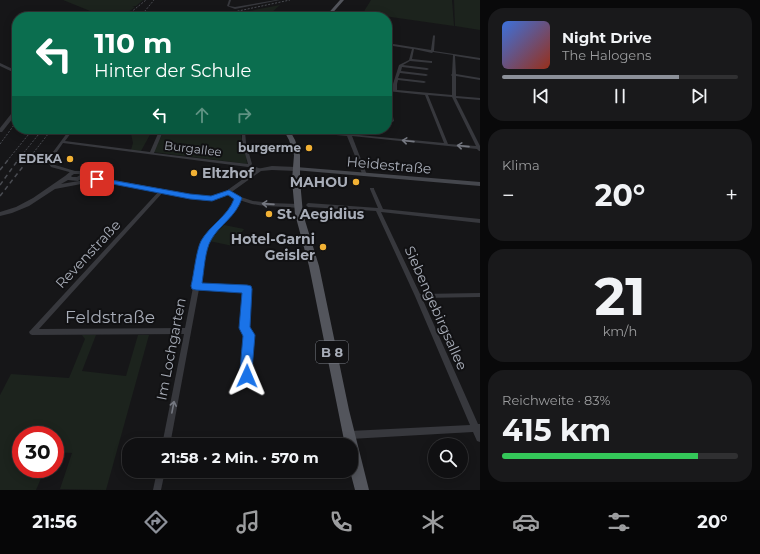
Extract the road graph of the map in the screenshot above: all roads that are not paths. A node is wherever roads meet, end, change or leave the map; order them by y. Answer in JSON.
{"nodes":[{"id":1,"x":230,"y":0,"type":"edge"},
{"id":2,"x":279,"y":0,"type":"edge"},
{"id":3,"x":342,"y":0,"type":"edge"},
{"id":4,"x":331,"y":12,"type":"edge"},
{"id":5,"x":434,"y":36,"type":"dead end"},
{"id":6,"x":392,"y":45,"type":"edge"},
{"id":7,"x":413,"y":49,"type":"junction"},
{"id":8,"x":432,"y":52,"type":"junction"},
{"id":9,"x":454,"y":55,"type":"junction"},
{"id":10,"x":480,"y":59,"type":"edge"},
{"id":11,"x":410,"y":60,"type":"junction"},
{"id":12,"x":431,"y":62,"type":"dead end"},
{"id":13,"x":0,"y":64,"type":"edge"},
{"id":14,"x":401,"y":66,"type":"junction"},
{"id":15,"x":427,"y":69,"type":"dead end"},
{"id":16,"x":12,"y":70,"type":"edge"},
{"id":17,"x":399,"y":72,"type":"junction"},
{"id":18,"x":426,"y":75,"type":"dead end"},
{"id":19,"x":453,"y":75,"type":"junction"},
{"id":20,"x":397,"y":79,"type":"junction"},
{"id":21,"x":480,"y":79,"type":"edge"},
{"id":22,"x":424,"y":82,"type":"dead end"},
{"id":23,"x":392,"y":91,"type":"edge"},
{"id":24,"x":395,"y":91,"type":"junction"},
{"id":25,"x":426,"y":94,"type":"junction"},
{"id":26,"x":453,"y":96,"type":"junction"},
{"id":27,"x":480,"y":99,"type":"edge"},
{"id":28,"x":12,"y":116,"type":"edge"},
{"id":29,"x":0,"y":131,"type":"edge"},
{"id":30,"x":68,"y":134,"type":"edge"},
{"id":31,"x":160,"y":134,"type":"edge"},
{"id":32,"x":243,"y":134,"type":"edge"},
{"id":33,"x":288,"y":134,"type":"edge"},
{"id":34,"x":346,"y":134,"type":"edge"},
{"id":35,"x":349,"y":135,"type":"junction"},
{"id":36,"x":62,"y":142,"type":"junction"},
{"id":37,"x":447,"y":145,"type":"junction"},
{"id":38,"x":480,"y":149,"type":"edge"},
{"id":39,"x":151,"y":154,"type":"junction"},
{"id":40,"x":249,"y":166,"type":"junction"},
{"id":41,"x":296,"y":169,"type":"junction"},
{"id":42,"x":259,"y":170,"type":"junction"},
{"id":43,"x":365,"y":175,"type":"junction"},
{"id":44,"x":70,"y":176,"type":"junction"},
{"id":45,"x":98,"y":179,"type":"junction"},
{"id":46,"x":480,"y":184,"type":"edge"},
{"id":47,"x":52,"y":187,"type":"junction"},
{"id":48,"x":372,"y":189,"type":"dead end"},
{"id":49,"x":162,"y":191,"type":"junction"},
{"id":50,"x":229,"y":192,"type":"junction"},
{"id":51,"x":238,"y":198,"type":"junction"},
{"id":52,"x":303,"y":205,"type":"junction"},
{"id":53,"x":379,"y":210,"type":"junction"},
{"id":54,"x":0,"y":214,"type":"edge"},
{"id":55,"x":480,"y":221,"type":"edge"},
{"id":56,"x":196,"y":286,"type":"junction"},
{"id":57,"x":480,"y":295,"type":"edge"},
{"id":58,"x":418,"y":296,"type":"junction"},
{"id":59,"x":188,"y":331,"type":"junction"},
{"id":60,"x":32,"y":332,"type":"joint"},
{"id":61,"x":250,"y":382,"type":"dead end"},
{"id":62,"x":478,"y":428,"type":"edge"},
{"id":63,"x":350,"y":435,"type":"junction"},
{"id":64,"x":167,"y":438,"type":"edge"},
{"id":65,"x":480,"y":438,"type":"edge"},
{"id":66,"x":160,"y":478,"type":"edge"},
{"id":67,"x":157,"y":490,"type":"edge"},
{"id":68,"x":362,"y":490,"type":"edge"}],
"edges":[{"from":1,"to":2,"type":"street"},
{"from":3,"to":4,"type":"main road"},
{"from":5,"to":8,"type":"street"},
{"from":6,"to":7,"type":"street"},
{"from":7,"to":8,"type":"street"},
{"from":7,"to":11,"type":"street"},
{"from":8,"to":9,"type":"street"},
{"from":9,"to":10,"type":"street"},
{"from":9,"to":19,"type":"street"},
{"from":11,"to":12,"type":"street"},
{"from":11,"to":14,"type":"street"},
{"from":13,"to":16,"type":"street"},
{"from":14,"to":15,"type":"street"},
{"from":14,"to":17,"type":"street"},
{"from":17,"to":18,"type":"street"},
{"from":17,"to":20,"type":"street"},
{"from":19,"to":21,"type":"street"},
{"from":19,"to":26,"type":"street"},
{"from":20,"to":22,"type":"street"},
{"from":20,"to":24,"type":"street"},
{"from":23,"to":24,"type":"street"},
{"from":24,"to":25,"type":"street"},
{"from":25,"to":26,"type":"street"},
{"from":25,"to":37,"type":"street"},
{"from":26,"to":27,"type":"street"},
{"from":26,"to":38,"type":"street"},
{"from":28,"to":29,"type":"street"},
{"from":30,"to":36,"type":"street"},
{"from":31,"to":39,"type":"street","name":"Burgallee"},
{"from":32,"to":40,"type":"street"},
{"from":33,"to":41,"type":"main road","number":"B 8"},
{"from":34,"to":35,"type":"street"},
{"from":37,"to":35,"type":"street","one_way":true},
{"from":35,"to":43,"type":"street"},
{"from":36,"to":39,"type":"street"},
{"from":36,"to":44,"type":"street"},
{"from":38,"to":37,"type":"street","one_way":true},
{"from":39,"to":40,"type":"street","name":"Burgallee"},
{"from":40,"to":42,"type":"street","name":"Burgallee"},
{"from":41,"to":42,"type":"street"},
{"from":41,"to":43,"type":"main road","name":"Heidestraße"},
{"from":41,"to":52,"type":"main road","number":"B 8"},
{"from":42,"to":50,"type":"street"},
{"from":43,"to":46,"type":"main road","name":"Heidestraße"},
{"from":44,"to":45,"type":"street"},
{"from":44,"to":47,"type":"street"},
{"from":45,"to":47,"type":"street"},
{"from":45,"to":49,"type":"street"},
{"from":47,"to":54,"type":"street"},
{"from":48,"to":53,"type":"street","name":"Siebengebirgsallee"},
{"from":49,"to":50,"type":"street"},
{"from":49,"to":60,"type":"street","name":"Revenstraße"},
{"from":50,"to":51,"type":"street"},
{"from":52,"to":51,"type":"street","one_way":true},
{"from":51,"to":56,"type":"street","name":"Im Lochgarten"},
{"from":52,"to":53,"type":"street"},
{"from":52,"to":63,"type":"main road","number":"B 8"},
{"from":53,"to":55,"type":"street"},
{"from":53,"to":58,"type":"street","name":"Siebengebirgsallee"},
{"from":56,"to":59,"type":"street","name":"Im Lochgarten"},
{"from":56,"to":61,"type":"street"},
{"from":57,"to":58,"type":"street"},
{"from":58,"to":62,"type":"street","name":"Siebengebirgsallee"},
{"from":59,"to":60,"type":"street","name":"Feldstraße"},
{"from":64,"to":59,"type":"street","name":"Im Lochgarten","one_way":true},
{"from":62,"to":63,"type":"street"},
{"from":62,"to":65,"type":"street","name":"Siebengebirgsallee"},
{"from":63,"to":68,"type":"main road","number":"B 8"},
{"from":66,"to":67,"type":"street"}]}
